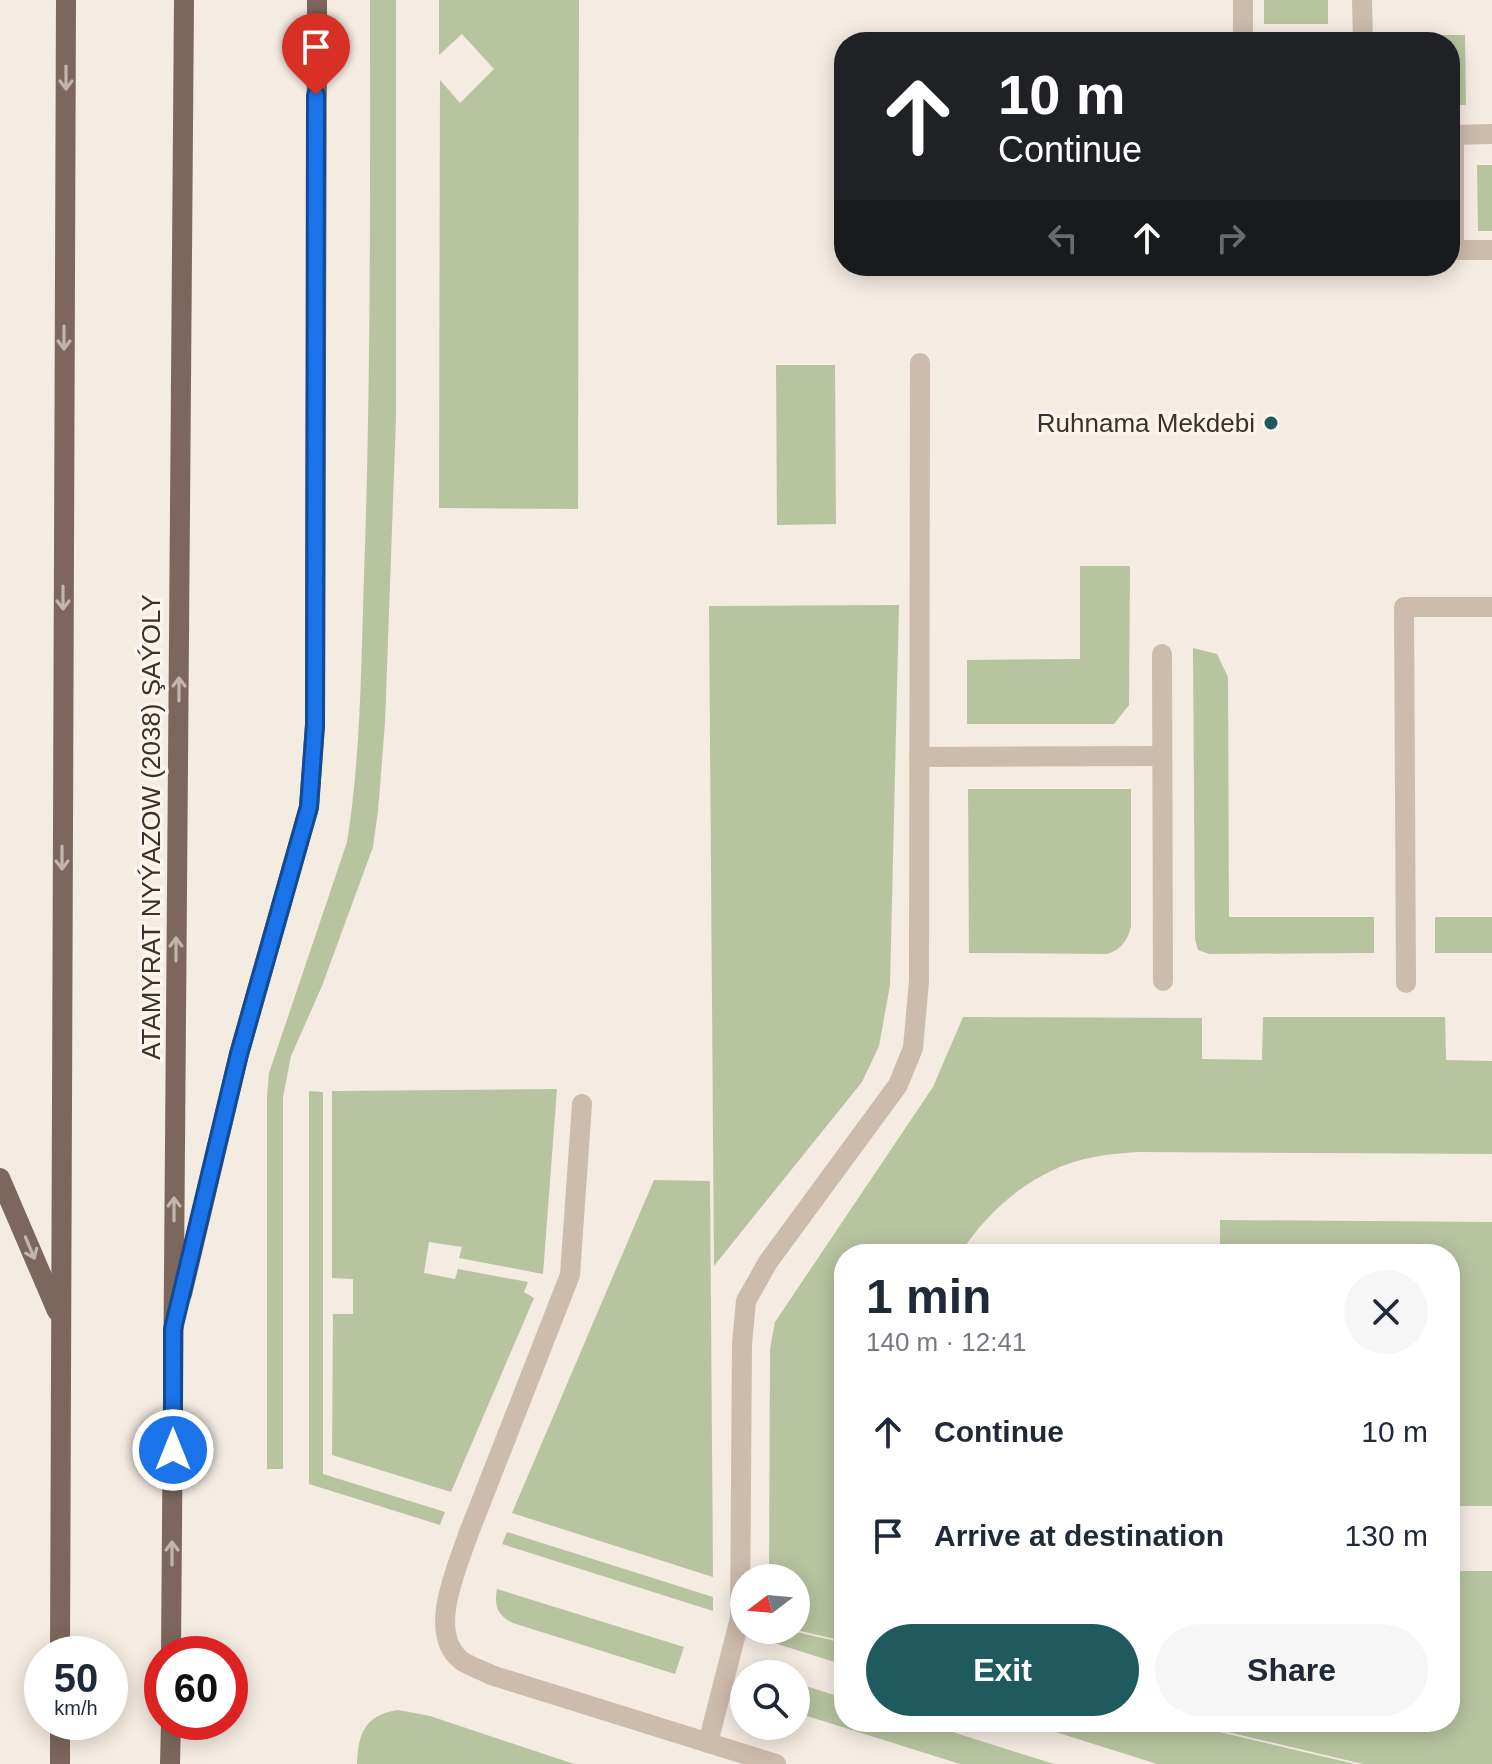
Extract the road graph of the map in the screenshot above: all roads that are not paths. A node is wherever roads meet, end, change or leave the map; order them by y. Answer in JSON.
{"nodes":[{"id":1,"x":66,"y":0,"type":"edge"},
{"id":2,"x":184,"y":0,"type":"edge"},
{"id":3,"x":317,"y":0,"type":"edge"},
{"id":4,"x":1243,"y":0,"type":"edge"},
{"id":5,"x":1362,"y":0,"type":"edge"},
{"id":6,"x":1243,"y":32,"type":"edge"},
{"id":7,"x":1363,"y":32,"type":"edge"},
{"id":8,"x":1492,"y":134,"type":"edge"},
{"id":9,"x":1460,"y":135,"type":"edge"},
{"id":10,"x":1460,"y":250,"type":"edge"},
{"id":11,"x":1492,"y":250,"type":"edge"},
{"id":12,"x":920,"y":363,"type":"dead end"},
{"id":13,"x":1492,"y":607,"type":"edge"},
{"id":14,"x":1162,"y":654,"type":"dead end"},
{"id":15,"x":1162,"y":756,"type":"junction"},
{"id":16,"x":919,"y":757,"type":"junction"},
{"id":17,"x":1163,"y":981,"type":"dead end"},
{"id":18,"x":1406,"y":983,"type":"dead end"},
{"id":19,"x":582,"y":1104,"type":"dead end"},
{"id":20,"x":0,"y":1178,"type":"edge"},
{"id":21,"x":60,"y":1318,"type":"junction"},
{"id":22,"x":173,"y":1329,"type":"junction"},
{"id":23,"x":60,"y":1636,"type":"edge"},
{"id":24,"x":171,"y":1636,"type":"edge"},
{"id":25,"x":60,"y":1740,"type":"edge"},
{"id":26,"x":171,"y":1740,"type":"edge"},
{"id":27,"x":708,"y":1743,"type":"junction"},
{"id":28,"x":60,"y":1764,"type":"edge"},
{"id":29,"x":170,"y":1764,"type":"edge"},
{"id":30,"x":776,"y":1764,"type":"edge"}],
"edges":[{"from":1,"to":21,"type":"main road","one_way":true},
{"from":22,"to":2,"type":"main road","name":"ATAMYRAT NYÝAZOW (2038) ŞAÝOLY","one_way":true},
{"from":3,"to":22,"type":"main road"},
{"from":4,"to":6,"type":"street"},
{"from":5,"to":7,"type":"street"},
{"from":8,"to":9,"type":"street"},
{"from":10,"to":11,"type":"street"},
{"from":12,"to":16,"type":"street"},
{"from":13,"to":18,"type":"street"},
{"from":14,"to":15,"type":"street"},
{"from":15,"to":16,"type":"street"},
{"from":15,"to":17,"type":"street"},
{"from":16,"to":27,"type":"street"},
{"from":19,"to":27,"type":"street"},
{"from":20,"to":21,"type":"main road","one_way":true},
{"from":21,"to":23,"type":"main road"},
{"from":24,"to":22,"type":"main road","name":"ATAMYRAT NYÝAZOW (2038) ŞAÝOLY","one_way":true},
{"from":25,"to":28,"type":"main road"},
{"from":26,"to":29,"type":"main road"},
{"from":27,"to":30,"type":"street"}]}
